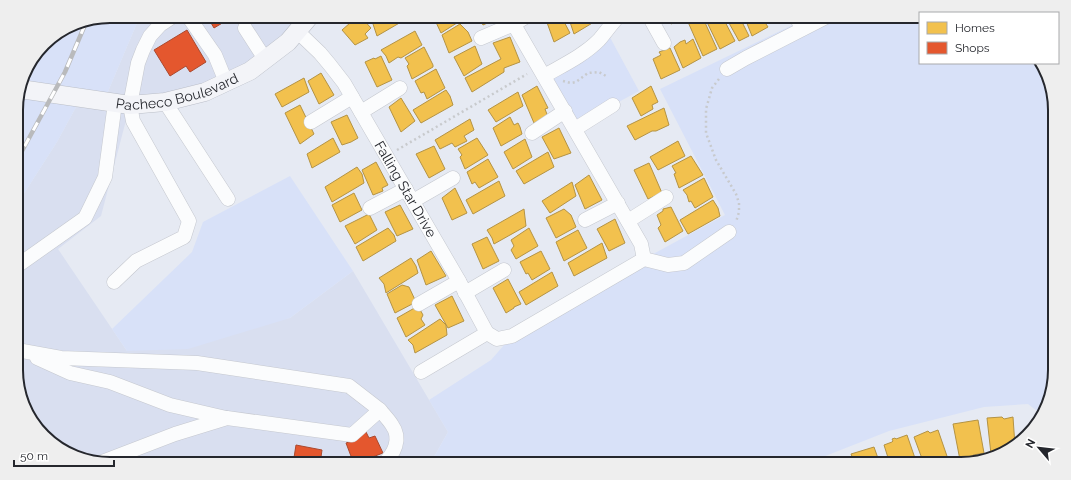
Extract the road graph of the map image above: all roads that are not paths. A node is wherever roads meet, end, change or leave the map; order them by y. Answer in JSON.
{"nodes":[{"id":1,"x":163,"y":23,"type":"edge"},
{"id":2,"x":193,"y":23,"type":"edge"},
{"id":3,"x":304,"y":23,"type":"edge"},
{"id":4,"x":507,"y":23,"type":"edge"},
{"id":5,"x":514,"y":23,"type":"edge"},
{"id":6,"x":612,"y":23,"type":"edge"},
{"id":7,"x":653,"y":23,"type":"edge"},
{"id":8,"x":799,"y":23,"type":"edge"},
{"id":9,"x":814,"y":23,"type":"edge"},
{"id":10,"x":245,"y":28,"type":"dead end"},
{"id":11,"x":802,"y":29,"type":"junction"},
{"id":12,"x":297,"y":31,"type":"junction"},
{"id":13,"x":481,"y":38,"type":"dead end"},
{"id":14,"x":664,"y":43,"type":"dead end"},
{"id":15,"x":265,"y":59,"type":"junction"},
{"id":16,"x":727,"y":69,"type":"road end"},
{"id":17,"x":541,"y":71,"type":"junction"},
{"id":18,"x":226,"y":82,"type":"junction"},
{"id":19,"x":400,"y":88,"type":"dead end"},
{"id":20,"x":26,"y":90,"type":"edge"},
{"id":21,"x":352,"y":97,"type":"junction"},
{"id":22,"x":165,"y":102,"type":"junction"},
{"id":23,"x":123,"y":104,"type":"junction"},
{"id":24,"x":613,"y":106,"type":"dead end"},
{"id":25,"x":565,"y":111,"type":"junction"},
{"id":26,"x":361,"y":112,"type":"junction"},
{"id":27,"x":311,"y":122,"type":"dead end"},
{"id":28,"x":575,"y":129,"type":"junction"},
{"id":29,"x":532,"y":134,"type":"dead end"},
{"id":30,"x":453,"y":178,"type":"dead end"},
{"id":31,"x":409,"y":195,"type":"junction"},
{"id":32,"x":666,"y":197,"type":"dead end"},
{"id":33,"x":228,"y":199,"type":"dead end"},
{"id":34,"x":618,"y":203,"type":"junction"},
{"id":35,"x":370,"y":208,"type":"dead end"},
{"id":36,"x":585,"y":220,"type":"dead end"},
{"id":37,"x":628,"y":220,"type":"junction"},
{"id":38,"x":729,"y":232,"type":"road end"},
{"id":39,"x":644,"y":259,"type":"junction"},
{"id":40,"x":23,"y":262,"type":"edge"},
{"id":41,"x":504,"y":270,"type":"dead end"},
{"id":42,"x":114,"y":282,"type":"dead end"},
{"id":43,"x":462,"y":287,"type":"junction"},
{"id":44,"x":420,"y":304,"type":"dead end"},
{"id":45,"x":487,"y":333,"type":"junction"},
{"id":46,"x":23,"y":351,"type":"edge"},
{"id":47,"x":23,"y":352,"type":"edge"},
{"id":48,"x":421,"y":372,"type":"dead end"},
{"id":49,"x":380,"y":410,"type":"junction"},
{"id":50,"x":227,"y":418,"type":"junction"},
{"id":51,"x":115,"y":457,"type":"edge"},
{"id":52,"x":389,"y":457,"type":"edge"}],
"edges":[{"from":1,"to":23,"type":"street"},
{"from":2,"to":18,"type":"street"},
{"from":3,"to":12,"type":"main road","name":"Pacheco Boulevard"},
{"from":4,"to":13,"type":"street"},
{"from":5,"to":17,"type":"street"},
{"from":6,"to":17,"type":"street"},
{"from":7,"to":14,"type":"street"},
{"from":8,"to":11,"type":"street"},
{"from":9,"to":11,"type":"street"},
{"from":10,"to":15,"type":"street"},
{"from":11,"to":16,"type":"street"},
{"from":12,"to":15,"type":"main road","name":"Pacheco Boulevard"},
{"from":12,"to":21,"type":"street","name":"Falling Star Drive"},
{"from":15,"to":18,"type":"main road","name":"Pacheco Boulevard"},
{"from":17,"to":25,"type":"street"},
{"from":18,"to":22,"type":"main road","name":"Pacheco Boulevard"},
{"from":19,"to":26,"type":"street"},
{"from":20,"to":23,"type":"main road","name":"Pacheco Boulevard"},
{"from":21,"to":26,"type":"street","name":"Falling Star Drive"},
{"from":21,"to":27,"type":"street"},
{"from":22,"to":23,"type":"main road","name":"Pacheco Boulevard"},
{"from":22,"to":33,"type":"street"},
{"from":23,"to":40,"type":"street"},
{"from":23,"to":42,"type":"street"},
{"from":24,"to":28,"type":"street"},
{"from":25,"to":28,"type":"street"},
{"from":25,"to":29,"type":"street"},
{"from":26,"to":31,"type":"street","name":"Falling Star Drive"},
{"from":28,"to":34,"type":"street"},
{"from":30,"to":31,"type":"street"},
{"from":31,"to":35,"type":"street"},
{"from":31,"to":43,"type":"street","name":"Falling Star Drive"},
{"from":32,"to":37,"type":"street"},
{"from":34,"to":36,"type":"street"},
{"from":34,"to":37,"type":"street"},
{"from":37,"to":39,"type":"street"},
{"from":38,"to":39,"type":"street"},
{"from":39,"to":45,"type":"street"},
{"from":41,"to":43,"type":"street"},
{"from":43,"to":44,"type":"street"},
{"from":43,"to":45,"type":"street","name":"Falling Star Drive"},
{"from":45,"to":48,"type":"street"},
{"from":46,"to":49,"type":"street"},
{"from":47,"to":50,"type":"street"},
{"from":49,"to":50,"type":"street"},
{"from":49,"to":52,"type":"street"},
{"from":50,"to":51,"type":"street"}]}
